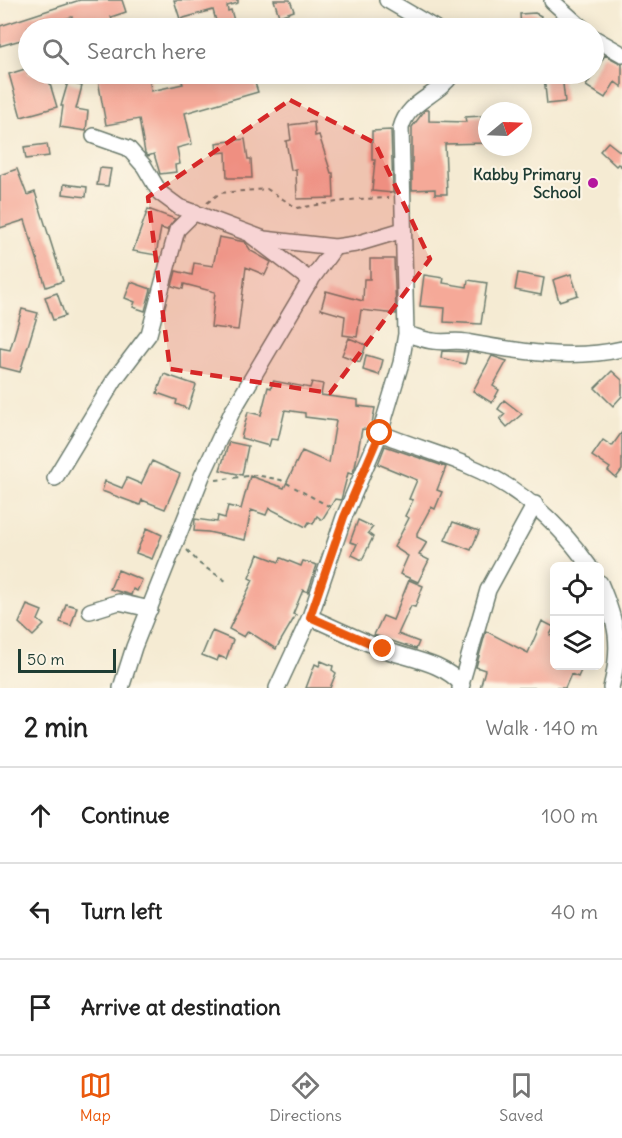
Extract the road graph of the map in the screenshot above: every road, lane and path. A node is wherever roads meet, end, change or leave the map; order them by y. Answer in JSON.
{"nodes":[{"id":1,"x":387,"y":0,"type":"edge"},
{"id":2,"x":552,"y":1,"type":"edge"},
{"id":3,"x":418,"y":18,"type":"edge"},
{"id":4,"x":571,"y":18,"type":"edge"},
{"id":5,"x":604,"y":44,"type":"edge"},
{"id":6,"x":622,"y":54,"type":"edge"},
{"id":7,"x":446,"y":84,"type":"edge"},
{"id":8,"x":94,"y":136,"type":"dead end"},
{"id":9,"x":402,"y":198,"type":"junction"},
{"id":10,"x":195,"y":212,"type":"junction"},
{"id":11,"x":403,"y":230,"type":"junction"},
{"id":12,"x":250,"y":234,"type":"junction"},
{"id":13,"x":335,"y":247,"type":"junction"},
{"id":14,"x":311,"y":281,"type":"junction"},
{"id":15,"x":406,"y":334,"type":"junction"},
{"id":16,"x":622,"y":349,"type":"edge"},
{"id":17,"x":380,"y":433,"type":"junction"},
{"id":18,"x":202,"y":476,"type":"junction"},
{"id":19,"x":55,"y":478,"type":"dead end"},
{"id":20,"x":535,"y":504,"type":"junction"},
{"id":21,"x":344,"y":517,"type":"junction"},
{"id":22,"x":182,"y":530,"type":"junction"},
{"id":23,"x":586,"y":562,"type":"edge"},
{"id":24,"x":229,"y":583,"type":"dead end"},
{"id":25,"x":604,"y":592,"type":"edge"},
{"id":26,"x":150,"y":609,"type":"junction"},
{"id":27,"x":90,"y":611,"type":"dead end"},
{"id":28,"x":310,"y":617,"type":"junction"},
{"id":29,"x":621,"y":644,"type":"edge"},
{"id":30,"x":461,"y":686,"type":"edge"},
{"id":31,"x":121,"y":688,"type":"edge"},
{"id":32,"x":277,"y":688,"type":"edge"},
{"id":33,"x":611,"y":688,"type":"edge"}],
"edges":[{"from":1,"to":3,"type":"street"},
{"from":2,"to":4,"type":"street"},
{"from":5,"to":6,"type":"street"},
{"from":7,"to":9,"type":"street"},
{"from":8,"to":10,"type":"street"},
{"from":9,"to":10,"type":"path"},
{"from":9,"to":11,"type":"street"},
{"from":10,"to":12,"type":"street"},
{"from":10,"to":19,"type":"street"},
{"from":11,"to":13,"type":"street"},
{"from":11,"to":15,"type":"street"},
{"from":12,"to":13,"type":"street"},
{"from":12,"to":14,"type":"street"},
{"from":13,"to":14,"type":"street"},
{"from":14,"to":18,"type":"street"},
{"from":15,"to":16,"type":"street"},
{"from":15,"to":17,"type":"street"},
{"from":17,"to":20,"type":"street"},
{"from":17,"to":21,"type":"street"},
{"from":18,"to":21,"type":"path"},
{"from":18,"to":22,"type":"street"},
{"from":20,"to":23,"type":"street"},
{"from":20,"to":30,"type":"street"},
{"from":21,"to":28,"type":"street"},
{"from":22,"to":24,"type":"path"},
{"from":22,"to":26,"type":"street"},
{"from":25,"to":29,"type":"street"},
{"from":26,"to":27,"type":"street"},
{"from":26,"to":31,"type":"street"},
{"from":28,"to":30,"type":"street"},
{"from":28,"to":32,"type":"street"},
{"from":29,"to":33,"type":"street"}]}
